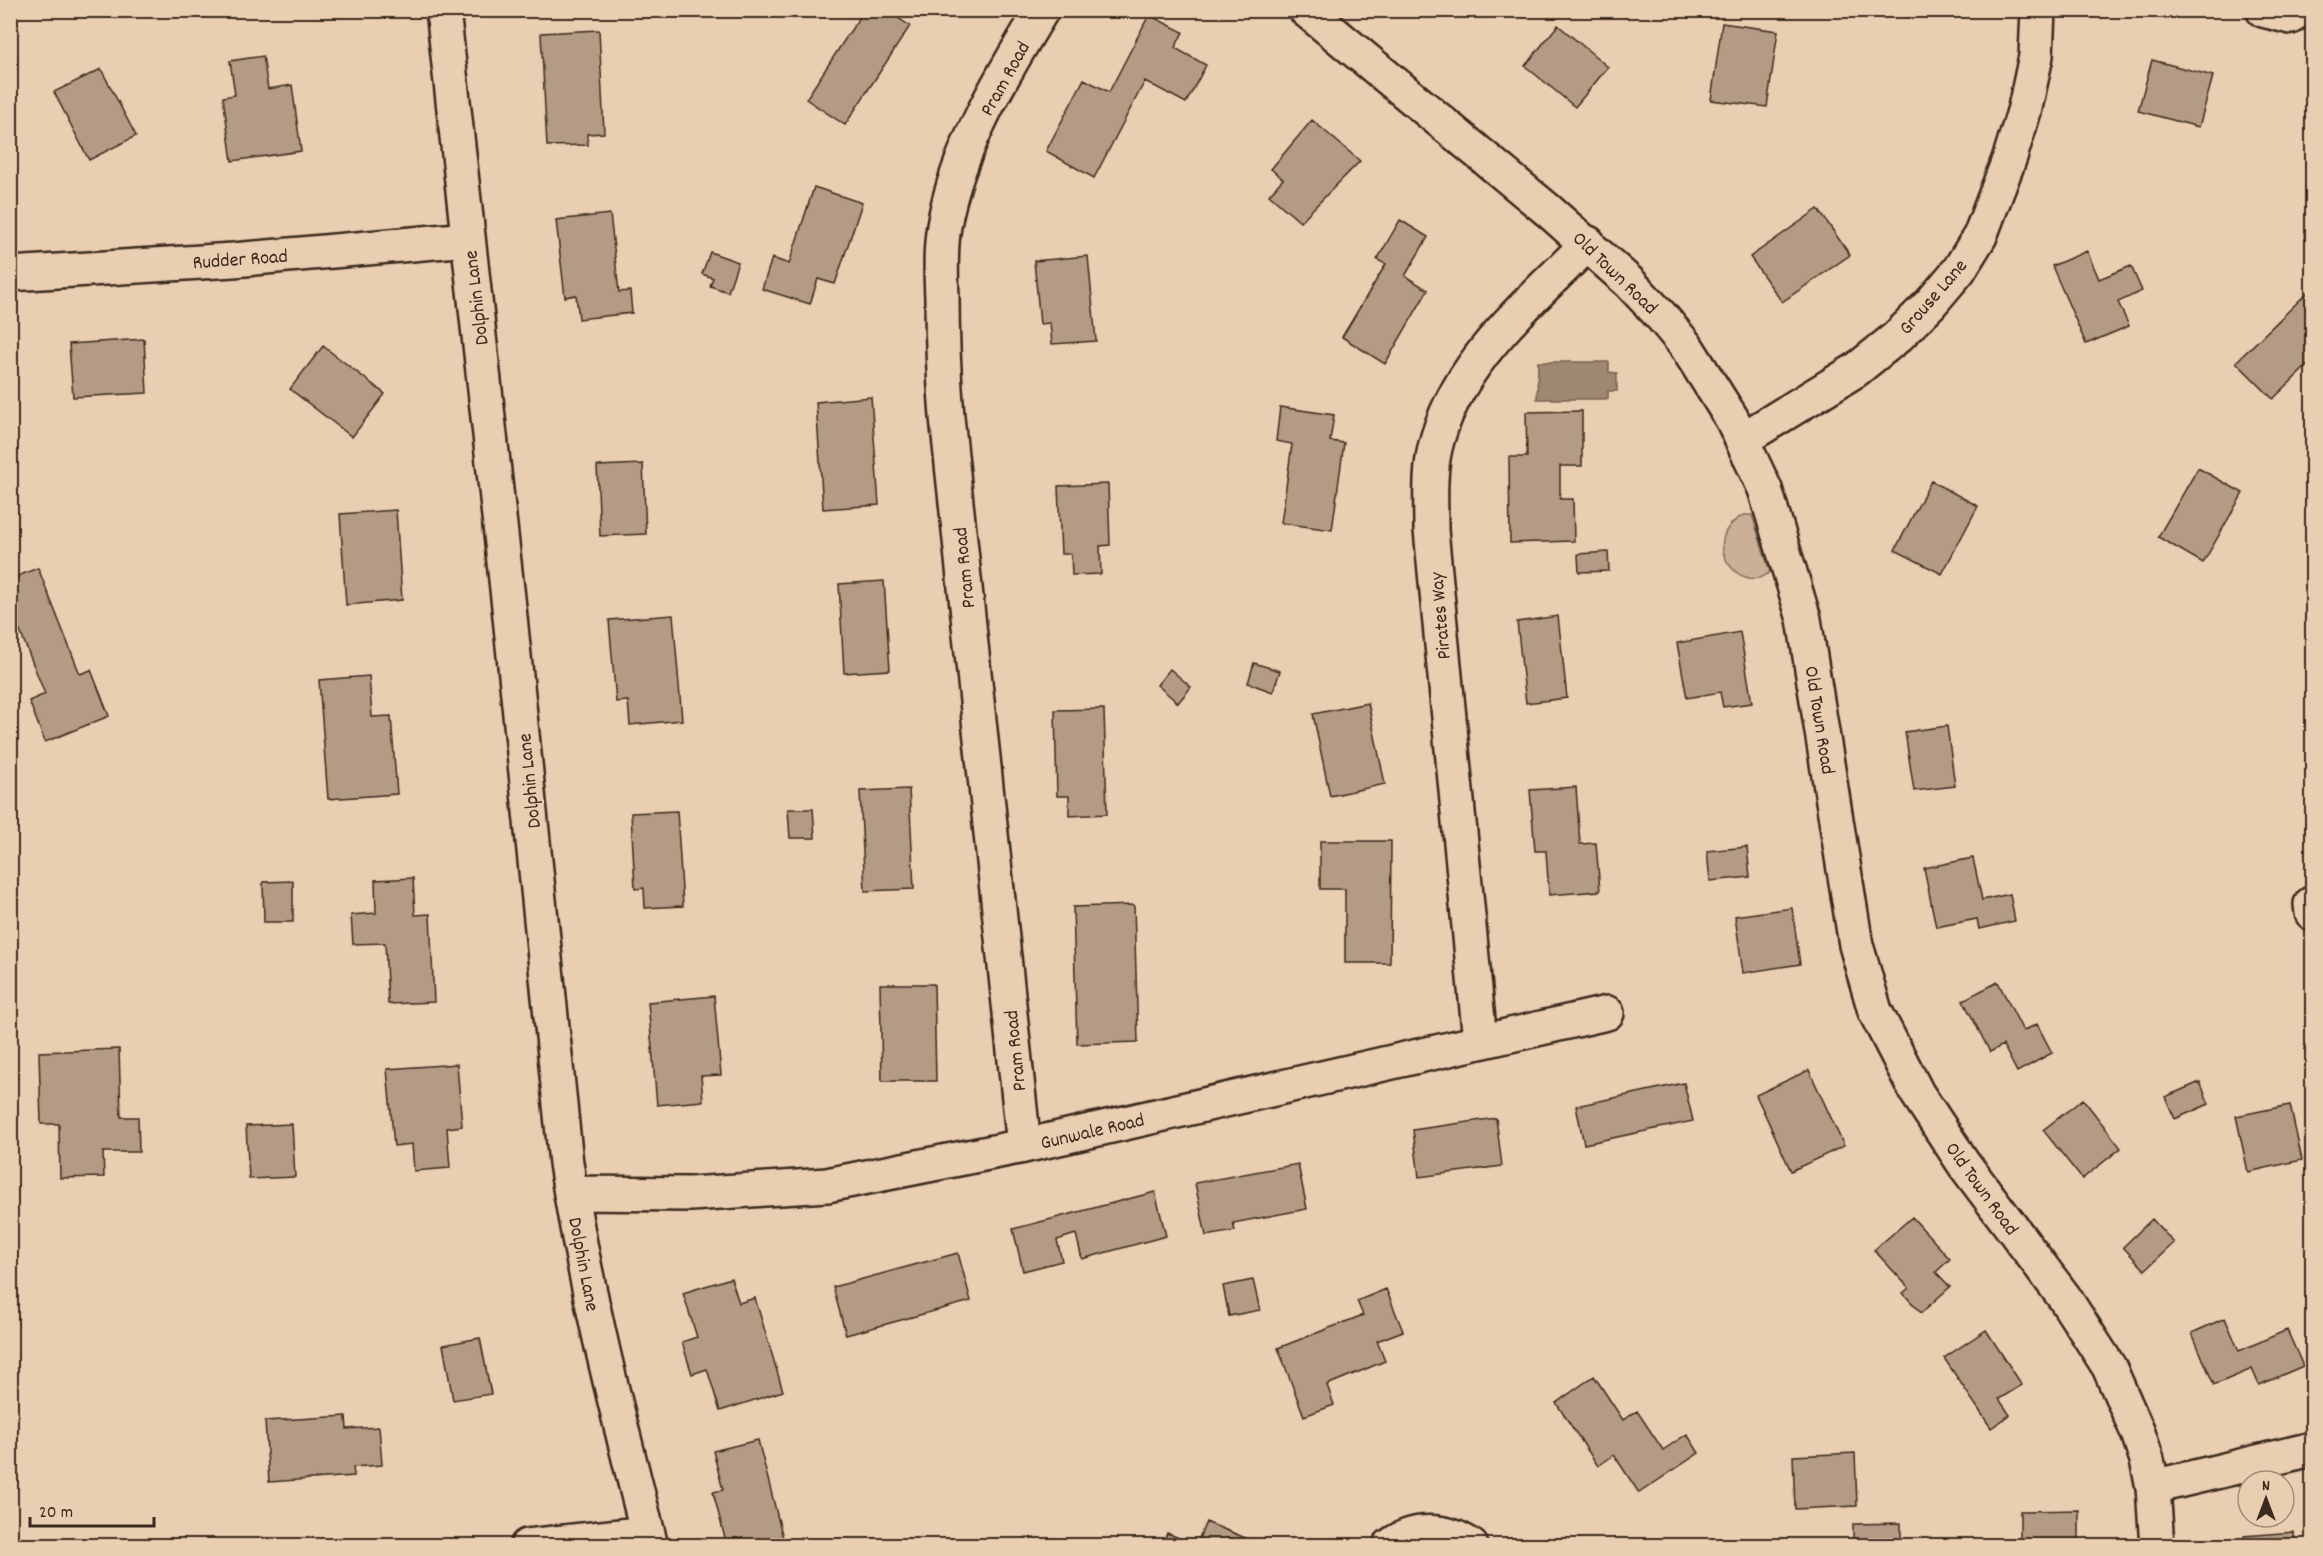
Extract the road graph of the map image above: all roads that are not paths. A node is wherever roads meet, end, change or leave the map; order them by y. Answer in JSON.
{"nodes":[{"id":1,"x":443,"y":10,"type":"edge"},
{"id":2,"x":1042,"y":10,"type":"edge"},
{"id":3,"x":1306,"y":10,"type":"edge"},
{"id":4,"x":2038,"y":10,"type":"edge"},
{"id":5,"x":468,"y":239,"type":"junction"},
{"id":6,"x":1588,"y":243,"type":"junction"},
{"id":7,"x":10,"y":274,"type":"edge"},
{"id":8,"x":1743,"y":439,"type":"junction"},
{"id":9,"x":1607,"y":1013,"type":"dead end"},
{"id":10,"x":1480,"y":1041,"type":"junction"},
{"id":11,"x":1024,"y":1146,"type":"junction"},
{"id":12,"x":571,"y":1193,"type":"junction"},
{"id":13,"x":2313,"y":1449,"type":"edge"},
{"id":14,"x":2154,"y":1486,"type":"junction"},
{"id":15,"x":650,"y":1539,"type":"edge"},
{"id":16,"x":527,"y":1545,"type":"edge"},
{"id":17,"x":1390,"y":1545,"type":"edge"},
{"id":18,"x":1472,"y":1545,"type":"edge"},
{"id":19,"x":2157,"y":1545,"type":"edge"}],
"edges":[{"from":1,"to":5,"type":"street","name":"Dolphin Lane"},
{"from":2,"to":11,"type":"street","name":"Pram Road"},
{"from":3,"to":6,"type":"street","name":"Old Town Road"},
{"from":4,"to":8,"type":"street","name":"Grouse Lane"},
{"from":5,"to":7,"type":"street","name":"Rudder Road"},
{"from":5,"to":12,"type":"street","name":"Dolphin Lane"},
{"from":6,"to":8,"type":"street","name":"Old Town Road"},
{"from":6,"to":10,"type":"street","name":"Pirates Way"},
{"from":8,"to":14,"type":"street","name":"Old Town Road"},
{"from":9,"to":10,"type":"street","name":"Gunwale Road"},
{"from":10,"to":11,"type":"street","name":"Gunwale Road"},
{"from":11,"to":12,"type":"street","name":"Gunwale Road"},
{"from":12,"to":15,"type":"street","name":"Dolphin Lane"},
{"from":13,"to":14,"type":"street"},
{"from":14,"to":19,"type":"street","name":"Old Town Road"},
{"from":15,"to":16,"type":"street"},
{"from":17,"to":18,"type":"street"}]}
